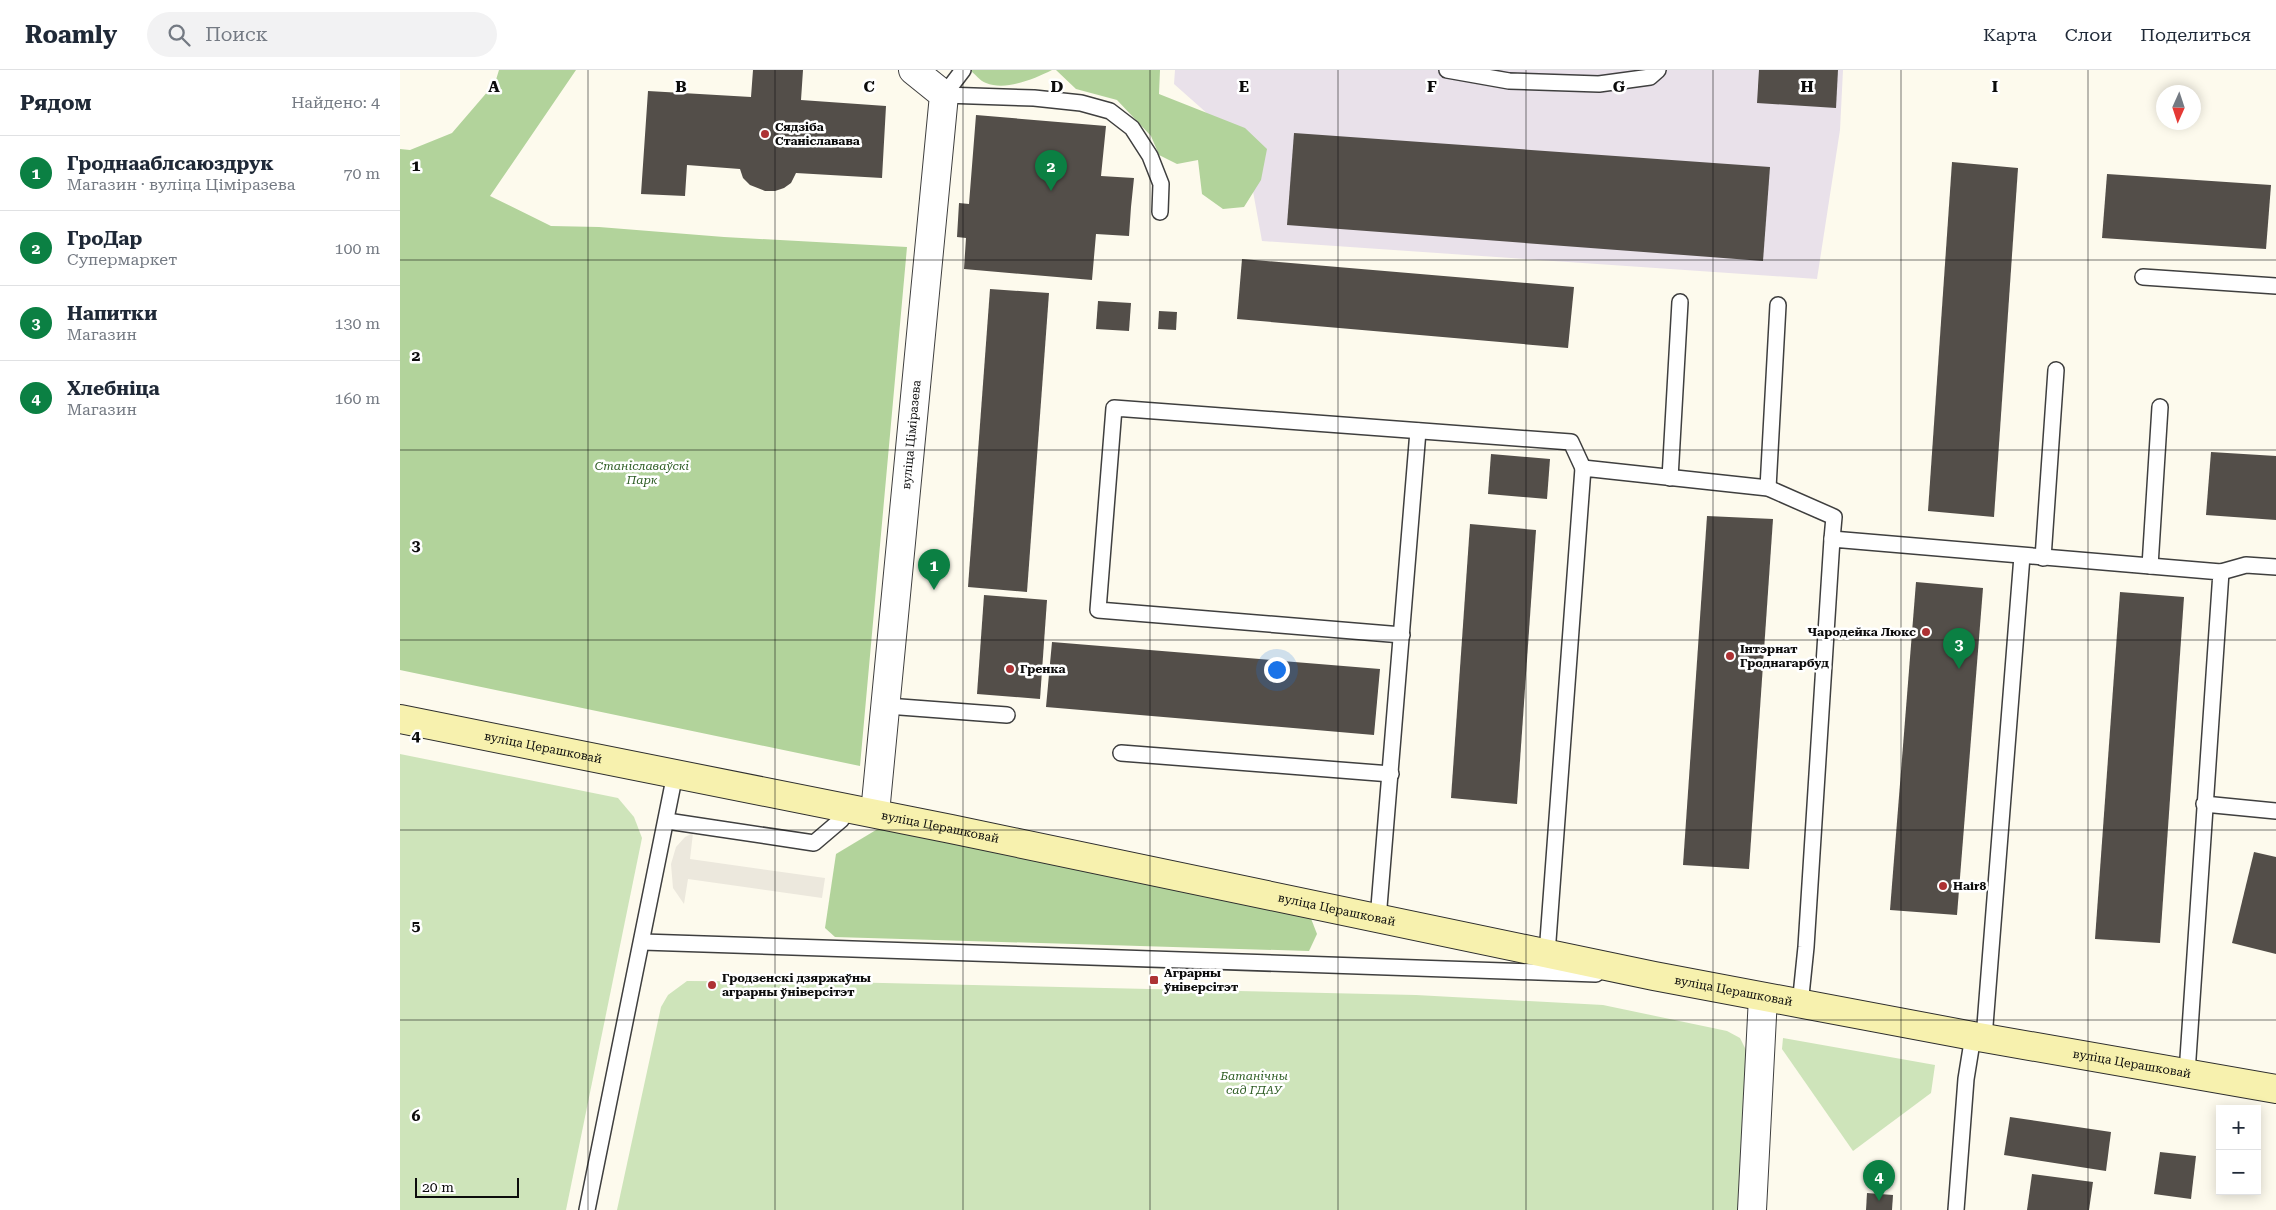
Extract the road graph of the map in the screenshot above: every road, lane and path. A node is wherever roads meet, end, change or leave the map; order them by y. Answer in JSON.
{"nodes":[{"id":1,"x":913,"y":70,"type":"edge"},
{"id":2,"x":963,"y":70,"type":"edge"},
{"id":3,"x":1447,"y":70,"type":"edge"},
{"id":4,"x":1658,"y":70,"type":"edge"},
{"id":5,"x":944,"y":95,"type":"junction"},
{"id":6,"x":1160,"y":212,"type":"dead end"},
{"id":7,"x":2143,"y":278,"type":"dead end"},
{"id":8,"x":2276,"y":286,"type":"edge"},
{"id":9,"x":1680,"y":302,"type":"dead end"},
{"id":10,"x":1778,"y":304,"type":"dead end"},
{"id":11,"x":2056,"y":370,"type":"dead end"},
{"id":12,"x":2160,"y":407,"type":"dead end"},
{"id":13,"x":1418,"y":431,"type":"junction"},
{"id":14,"x":1582,"y":468,"type":"junction"},
{"id":15,"x":1670,"y":478,"type":"junction"},
{"id":16,"x":1768,"y":488,"type":"junction"},
{"id":17,"x":1832,"y":539,"type":"junction"},
{"id":18,"x":2022,"y":556,"type":"junction"},
{"id":19,"x":2043,"y":558,"type":"junction"},
{"id":20,"x":2150,"y":566,"type":"junction"},
{"id":21,"x":2276,"y":567,"type":"edge"},
{"id":22,"x":2221,"y":572,"type":"junction"},
{"id":23,"x":1402,"y":635,"type":"junction"},
{"id":24,"x":886,"y":706,"type":"junction"},
{"id":25,"x":1007,"y":714,"type":"dead end"},
{"id":26,"x":400,"y":719,"type":"edge"},
{"id":27,"x":1121,"y":753,"type":"dead end"},
{"id":28,"x":675,"y":774,"type":"junction"},
{"id":29,"x":1391,"y":774,"type":"junction"},
{"id":30,"x":2204,"y":804,"type":"junction"},
{"id":31,"x":849,"y":808,"type":"junction"},
{"id":32,"x":2276,"y":811,"type":"edge"},
{"id":33,"x":876,"y":813,"type":"junction"},
{"id":34,"x":667,"y":821,"type":"junction"},
{"id":35,"x":1378,"y":918,"type":"junction"},
{"id":36,"x":643,"y":942,"type":"junction"},
{"id":37,"x":1547,"y":954,"type":"junction"},
{"id":38,"x":1654,"y":976,"type":"junction"},
{"id":39,"x":1763,"y":998,"type":"junction"},
{"id":40,"x":1800,"y":1005,"type":"junction"},
{"id":41,"x":1979,"y":1037,"type":"junction"},
{"id":42,"x":2187,"y":1073,"type":"junction"},
{"id":43,"x":2276,"y":1089,"type":"edge"},
{"id":44,"x":587,"y":1210,"type":"edge"},
{"id":45,"x":1752,"y":1210,"type":"edge"},
{"id":46,"x":1956,"y":1210,"type":"edge"}],
"edges":[{"from":1,"to":5,"type":"street"},
{"from":2,"to":5,"type":"lane"},
{"from":3,"to":4,"type":"lane"},
{"from":5,"to":6,"type":"lane"},
{"from":5,"to":24,"type":"street","name":"вуліца Ціміразева"},
{"from":7,"to":8,"type":"lane"},
{"from":9,"to":15,"type":"lane"},
{"from":10,"to":16,"type":"lane"},
{"from":11,"to":19,"type":"lane"},
{"from":12,"to":20,"type":"lane"},
{"from":13,"to":14,"type":"lane"},
{"from":13,"to":23,"type":"lane"},
{"from":13,"to":23,"type":"lane"},
{"from":14,"to":15,"type":"lane"},
{"from":14,"to":37,"type":"lane"},
{"from":15,"to":16,"type":"lane"},
{"from":16,"to":17,"type":"lane"},
{"from":17,"to":18,"type":"lane"},
{"from":17,"to":40,"type":"lane"},
{"from":18,"to":19,"type":"lane"},
{"from":18,"to":41,"type":"lane"},
{"from":19,"to":20,"type":"lane"},
{"from":20,"to":22,"type":"lane"},
{"from":21,"to":22,"type":"lane"},
{"from":22,"to":30,"type":"lane"},
{"from":23,"to":29,"type":"lane"},
{"from":24,"to":25,"type":"lane"},
{"from":24,"to":33,"type":"street","name":"вуліца Ціміразева"},
{"from":26,"to":28,"type":"street","name":"вуліца Церашковай"},
{"from":27,"to":29,"type":"lane"},
{"from":28,"to":31,"type":"street","name":"вуліца Церашковай"},
{"from":28,"to":34,"type":"lane"},
{"from":29,"to":35,"type":"lane"},
{"from":30,"to":32,"type":"lane"},
{"from":30,"to":42,"type":"lane"},
{"from":31,"to":33,"type":"street","name":"вуліца Церашковай"},
{"from":31,"to":34,"type":"lane"},
{"from":33,"to":35,"type":"street","name":"вуліца Церашковай"},
{"from":34,"to":36,"type":"lane"},
{"from":35,"to":37,"type":"street","name":"вуліца Церашковай"},
{"from":36,"to":38,"type":"lane"},
{"from":36,"to":44,"type":"lane"},
{"from":37,"to":38,"type":"street","name":"вуліца Церашковай"},
{"from":38,"to":39,"type":"street","name":"вуліца Церашковай"},
{"from":39,"to":40,"type":"street","name":"вуліца Церашковай"},
{"from":39,"to":45,"type":"street"},
{"from":40,"to":41,"type":"street","name":"вуліца Церашковай"},
{"from":41,"to":42,"type":"street","name":"вуліца Церашковай"},
{"from":41,"to":46,"type":"lane"},
{"from":42,"to":43,"type":"street","name":"вуліца Церашковай"}]}
